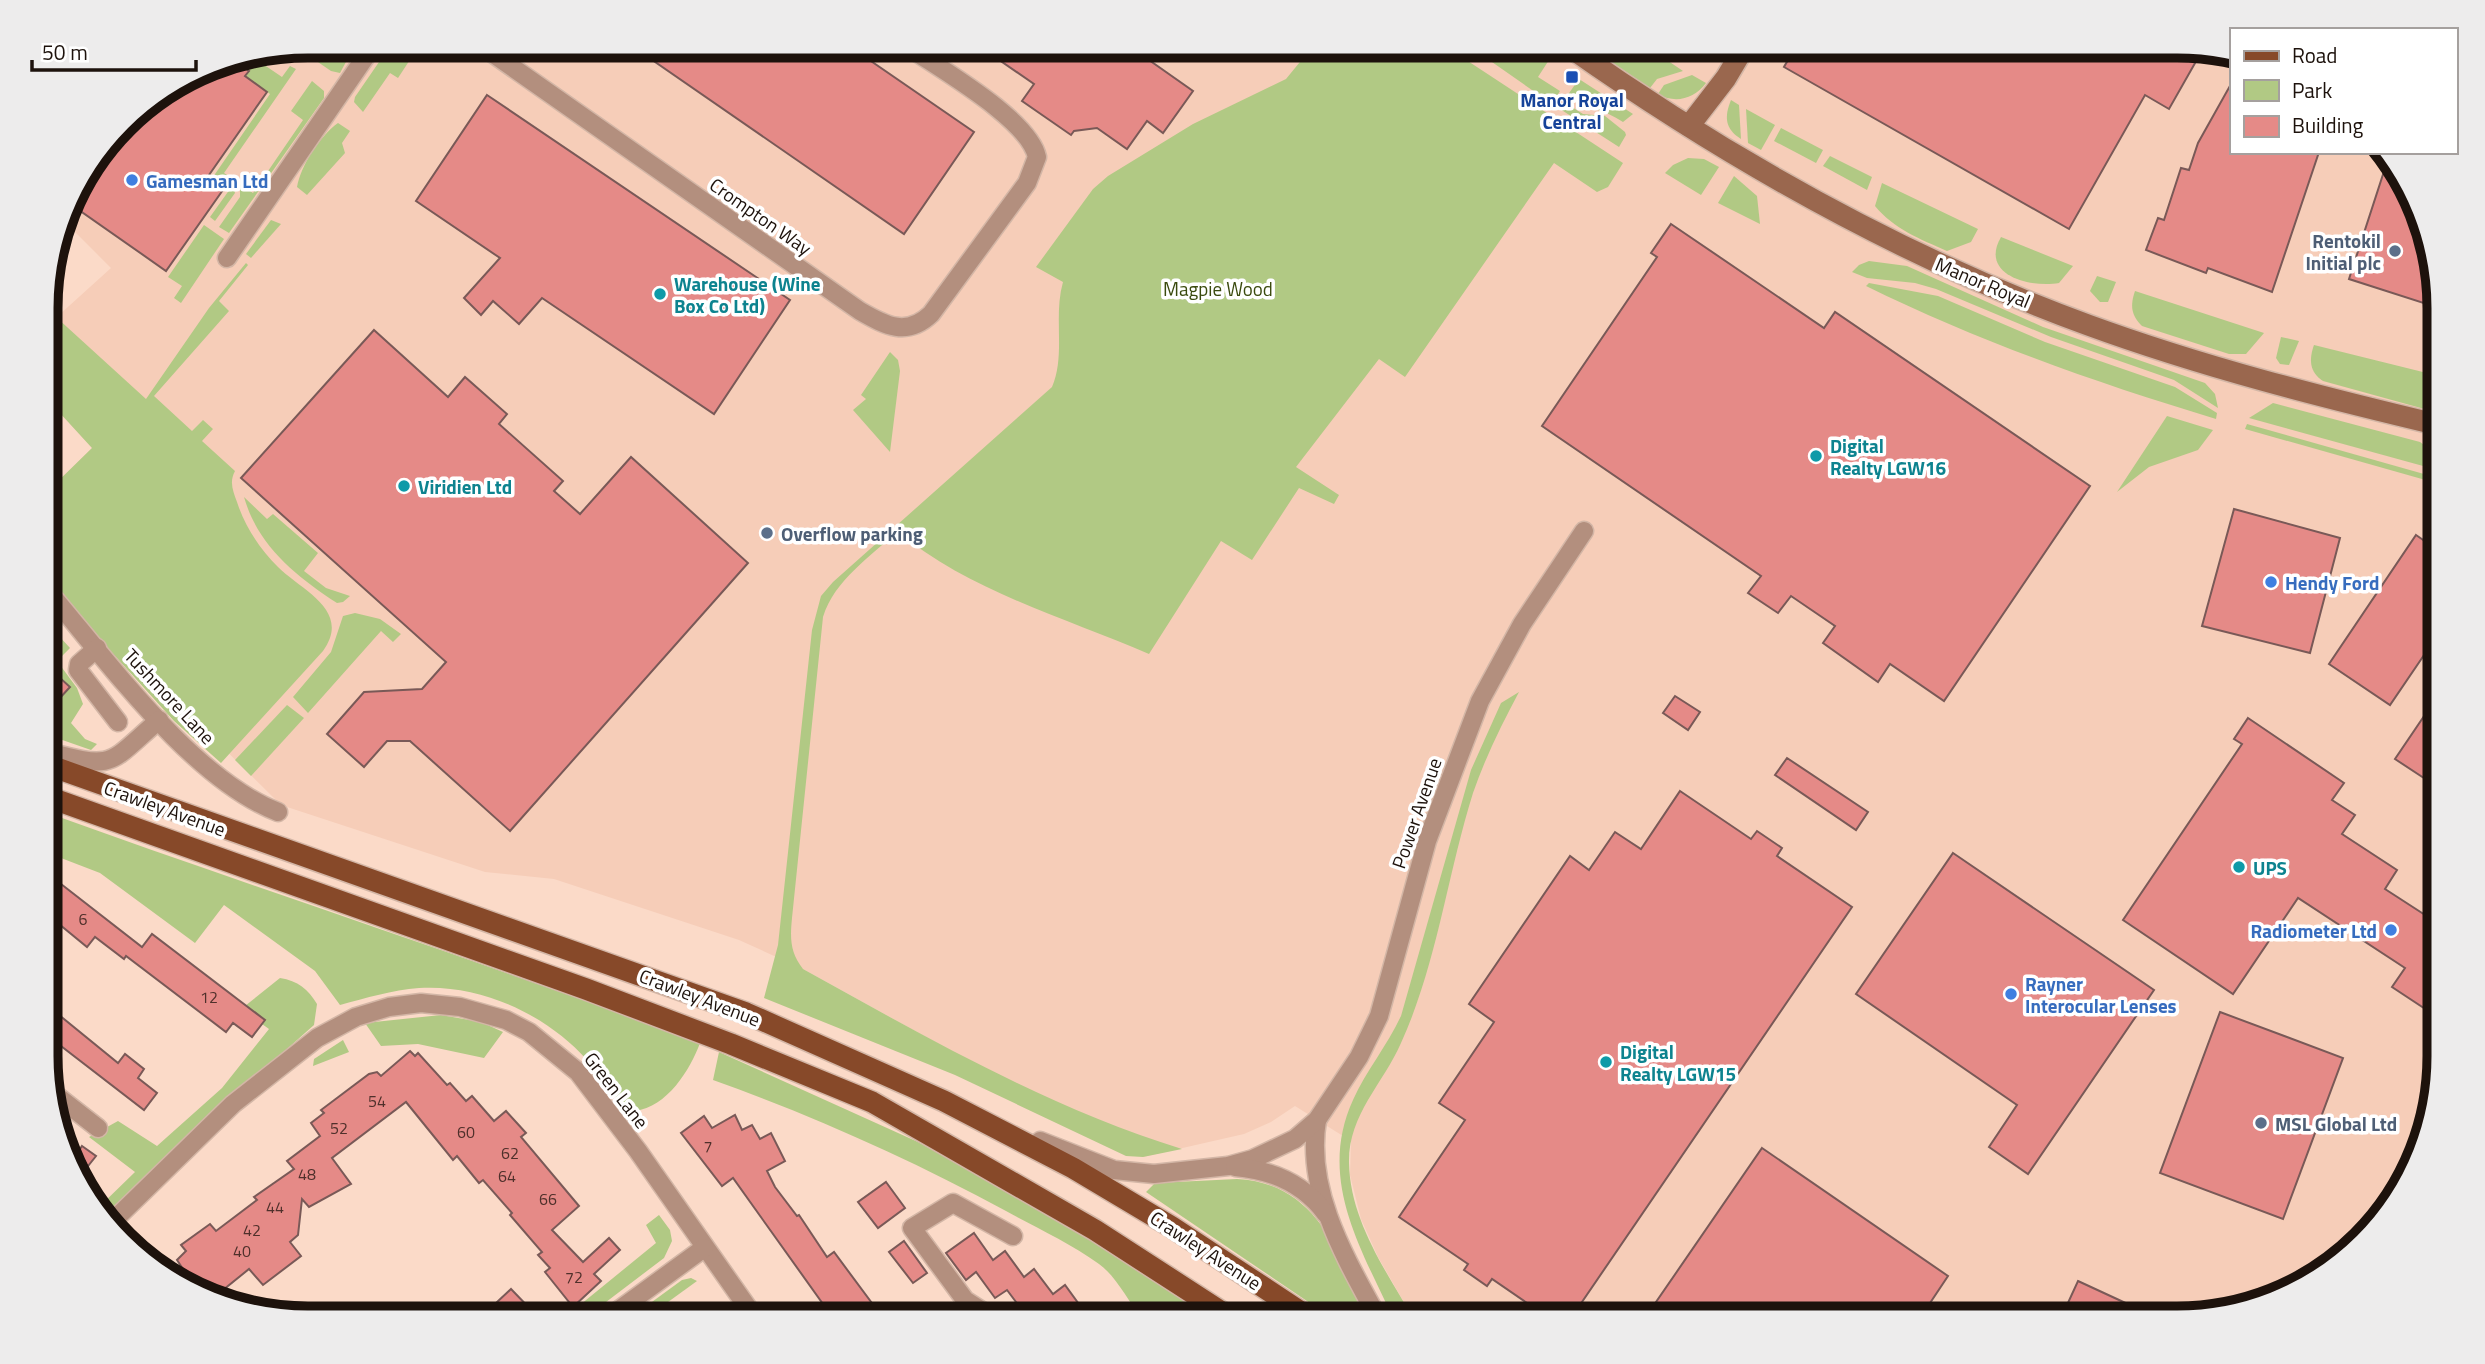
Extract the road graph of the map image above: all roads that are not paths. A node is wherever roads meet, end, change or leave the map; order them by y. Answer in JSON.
{"nodes":[{"id":1,"x":365,"y":58,"type":"edge"},
{"id":2,"x":499,"y":58,"type":"edge"},
{"id":3,"x":924,"y":58,"type":"edge"},
{"id":4,"x":1586,"y":58,"type":"edge"},
{"id":5,"x":1738,"y":58,"type":"edge"},
{"id":6,"x":1689,"y":125,"type":"junction"},
{"id":7,"x":227,"y":258,"type":"dead end"},
{"id":8,"x":2427,"y":422,"type":"edge"},
{"id":9,"x":1584,"y":531,"type":"dead end"},
{"id":10,"x":58,"y":603,"type":"edge"},
{"id":11,"x":97,"y":648,"type":"junction"},
{"id":12,"x":159,"y":720,"type":"junction"},
{"id":13,"x":118,"y":722,"type":"dead end"},
{"id":14,"x":58,"y":754,"type":"edge"},
{"id":15,"x":58,"y":769,"type":"edge"},
{"id":16,"x":58,"y":801,"type":"edge"},
{"id":17,"x":278,"y":812,"type":"dead end"},
{"id":18,"x":62,"y":1099,"type":"edge"},
{"id":19,"x":944,"y":1101,"type":"junction"},
{"id":20,"x":1317,"y":1120,"type":"junction"},
{"id":21,"x":98,"y":1128,"type":"dead end"},
{"id":22,"x":1228,"y":1166,"type":"junction"},
{"id":23,"x":1327,"y":1216,"type":"junction"},
{"id":24,"x":117,"y":1217,"type":"edge"},
{"id":25,"x":1013,"y":1236,"type":"dead end"},
{"id":26,"x":704,"y":1248,"type":"junction"},
{"id":27,"x":624,"y":1306,"type":"edge"},
{"id":28,"x":746,"y":1306,"type":"edge"},
{"id":29,"x":974,"y":1306,"type":"edge"},
{"id":30,"x":1212,"y":1306,"type":"edge"},
{"id":31,"x":1291,"y":1306,"type":"edge"},
{"id":32,"x":1372,"y":1306,"type":"edge"}],
"edges":[{"from":1,"to":7,"type":"street"},
{"from":2,"to":3,"type":"street","name":"Crompton Way"},
{"from":4,"to":6,"type":"street","name":"Manor Royal"},
{"from":5,"to":6,"type":"street"},
{"from":6,"to":8,"type":"street","name":"Manor Royal"},
{"from":9,"to":20,"type":"street","name":"Power Avenue"},
{"from":10,"to":11,"type":"street","name":"Tushmore Lane"},
{"from":11,"to":12,"type":"street","name":"Tushmore Lane"},
{"from":11,"to":13,"type":"street"},
{"from":12,"to":14,"type":"street"},
{"from":12,"to":17,"type":"street","name":"Tushmore Lane"},
{"from":15,"to":19,"type":"main road","name":"Crawley Avenue"},
{"from":16,"to":30,"type":"main road","name":"Crawley Avenue"},
{"from":18,"to":21,"type":"street"},
{"from":19,"to":22,"type":"street"},
{"from":19,"to":31,"type":"main road","name":"Crawley Avenue"},
{"from":20,"to":22,"type":"street","name":"Power Avenue"},
{"from":20,"to":23,"type":"street"},
{"from":22,"to":23,"type":"street"},
{"from":23,"to":32,"type":"street"},
{"from":24,"to":26,"type":"street","name":"Green Lane"},
{"from":25,"to":29,"type":"street"},
{"from":26,"to":27,"type":"street"},
{"from":26,"to":28,"type":"street","name":"Green Lane"}]}
